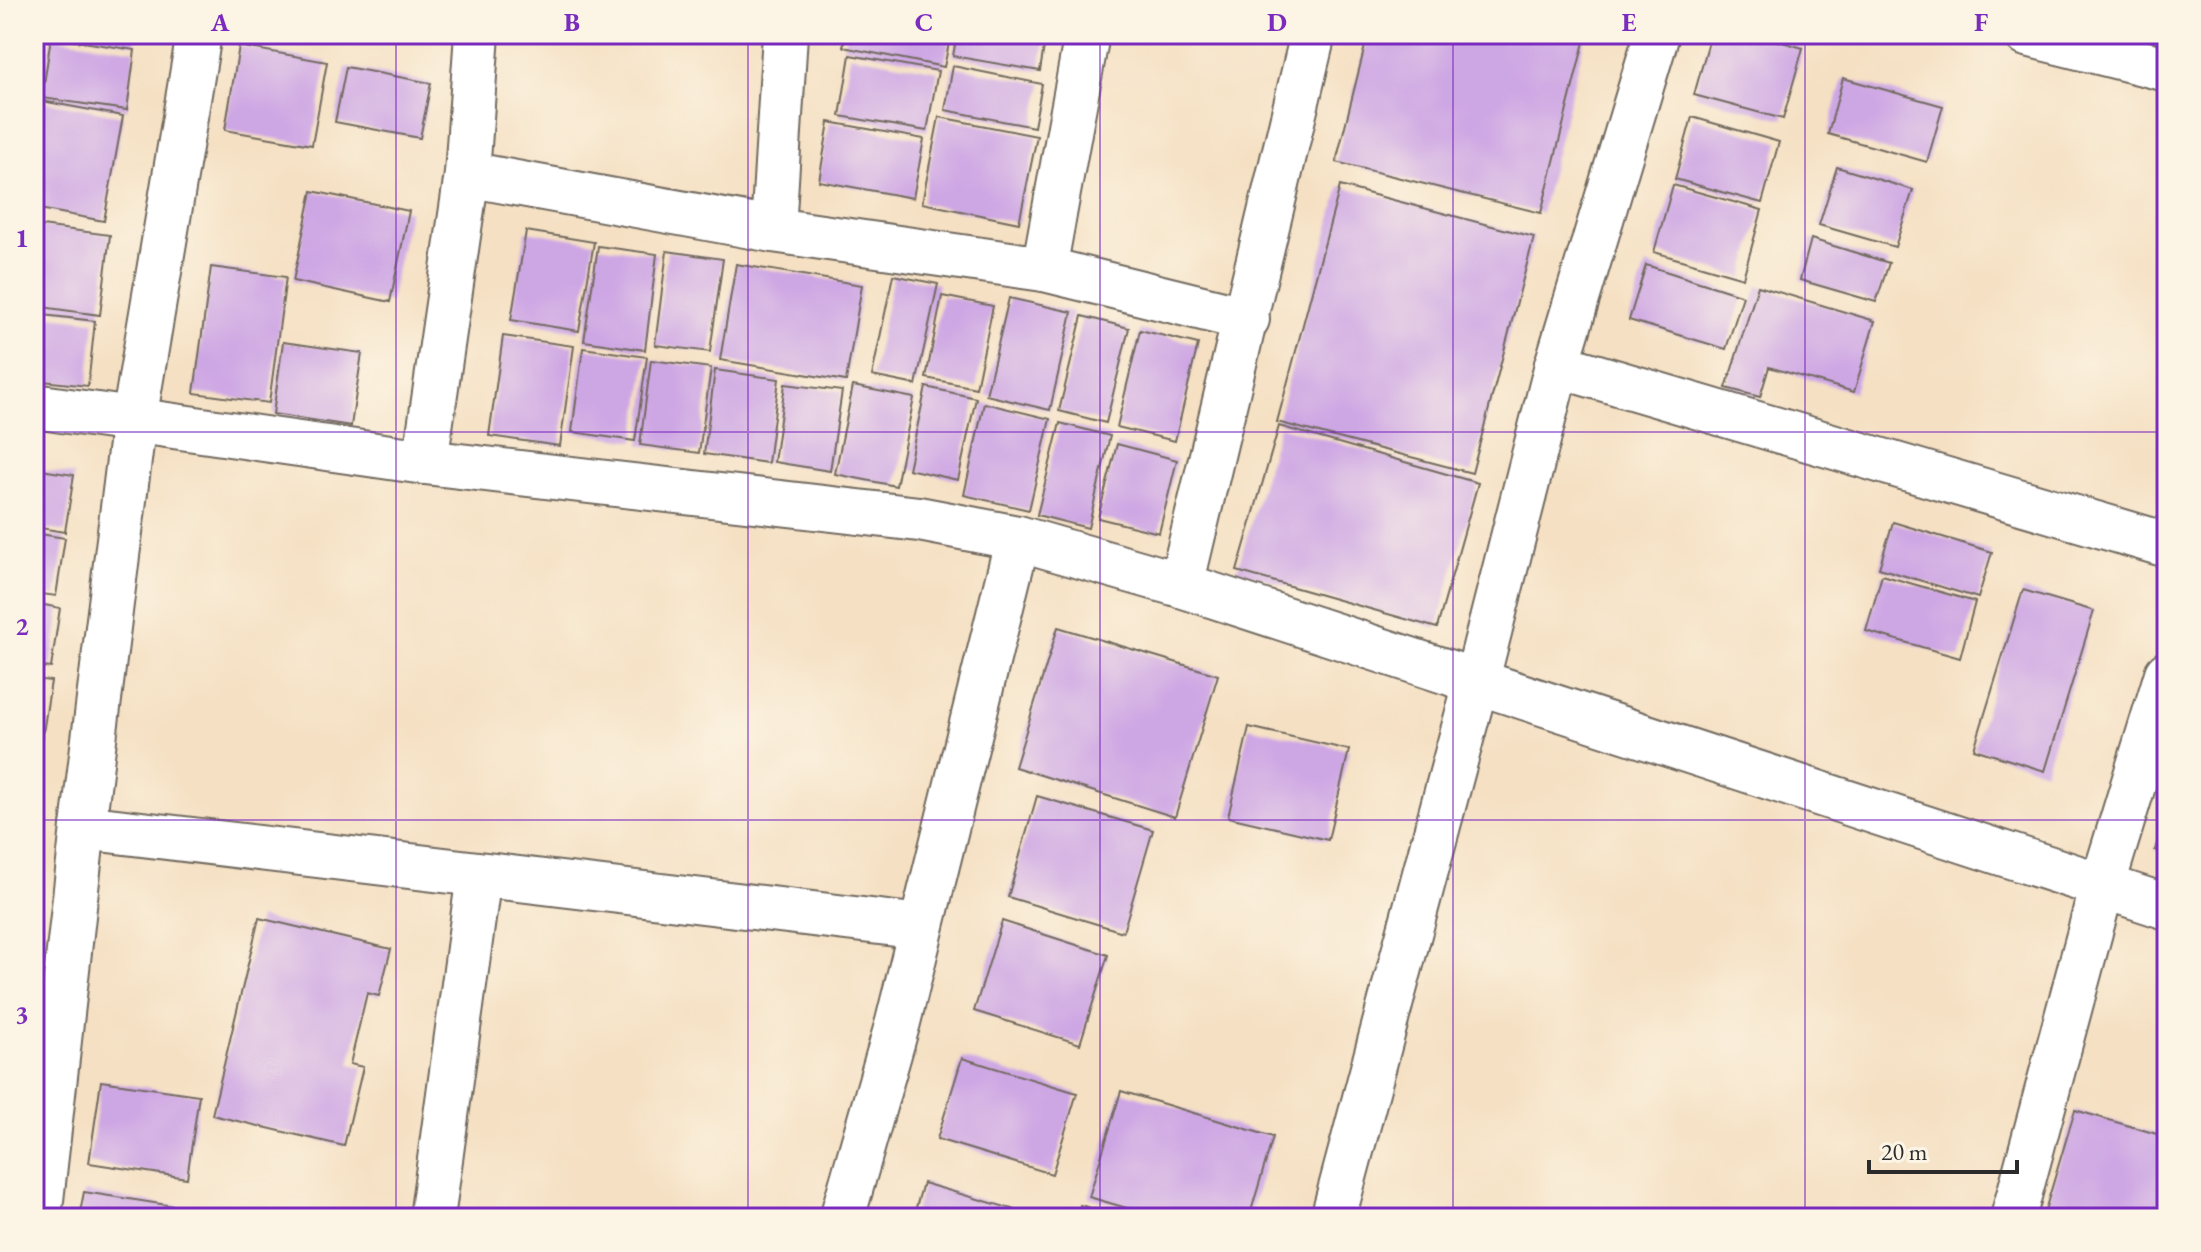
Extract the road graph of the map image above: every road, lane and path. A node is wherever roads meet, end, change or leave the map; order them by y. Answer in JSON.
{"nodes":[{"id":1,"x":199,"y":34,"type":"edge"},
{"id":2,"x":477,"y":34,"type":"edge"},
{"id":3,"x":785,"y":34,"type":"edge"},
{"id":4,"x":1087,"y":34,"type":"edge"},
{"id":5,"x":1313,"y":34,"type":"edge"},
{"id":6,"x":1657,"y":34,"type":"edge"},
{"id":7,"x":2027,"y":34,"type":"edge"},
{"id":8,"x":2167,"y":69,"type":"edge"},
{"id":9,"x":467,"y":174,"type":"junction"},
{"id":10,"x":773,"y":230,"type":"junction"},
{"id":11,"x":1044,"y":269,"type":"junction"},
{"id":12,"x":1247,"y":319,"type":"junction"},
{"id":13,"x":1557,"y":365,"type":"junction"},
{"id":14,"x":34,"y":406,"type":"edge"},
{"id":15,"x":134,"y":420,"type":"junction"},
{"id":16,"x":425,"y":462,"type":"junction"},
{"id":17,"x":1018,"y":538,"type":"junction"},
{"id":18,"x":2167,"y":545,"type":"edge"},
{"id":19,"x":1181,"y":585,"type":"junction"},
{"id":20,"x":2167,"y":674,"type":"edge"},
{"id":21,"x":1476,"y":683,"type":"junction"},
{"id":22,"x":83,"y":827,"type":"junction"},
{"id":23,"x":479,"y":875,"type":"junction"},
{"id":24,"x":2102,"y":887,"type":"junction"},
{"id":25,"x":2167,"y":907,"type":"edge"},
{"id":26,"x":921,"y":927,"type":"junction"},
{"id":27,"x":39,"y":1218,"type":"edge"},
{"id":28,"x":432,"y":1218,"type":"edge"},
{"id":29,"x":842,"y":1218,"type":"edge"},
{"id":30,"x":1333,"y":1218,"type":"edge"},
{"id":31,"x":2013,"y":1218,"type":"edge"}],
"edges":[{"from":1,"to":15,"type":"street"},
{"from":2,"to":9,"type":"street"},
{"from":3,"to":10,"type":"street"},
{"from":4,"to":11,"type":"street"},
{"from":5,"to":12,"type":"street"},
{"from":6,"to":13,"type":"street"},
{"from":7,"to":8,"type":"street"},
{"from":9,"to":10,"type":"street"},
{"from":9,"to":16,"type":"street"},
{"from":10,"to":11,"type":"street"},
{"from":11,"to":12,"type":"street"},
{"from":12,"to":19,"type":"street"},
{"from":13,"to":18,"type":"street"},
{"from":13,"to":21,"type":"street"},
{"from":14,"to":15,"type":"street"},
{"from":15,"to":16,"type":"street"},
{"from":15,"to":22,"type":"street"},
{"from":16,"to":17,"type":"street"},
{"from":17,"to":19,"type":"street"},
{"from":17,"to":26,"type":"street"},
{"from":19,"to":21,"type":"street"},
{"from":20,"to":24,"type":"street"},
{"from":21,"to":24,"type":"street"},
{"from":21,"to":30,"type":"street"},
{"from":22,"to":23,"type":"street"},
{"from":22,"to":27,"type":"street"},
{"from":23,"to":26,"type":"street"},
{"from":23,"to":28,"type":"street"},
{"from":24,"to":25,"type":"street"},
{"from":24,"to":31,"type":"street"},
{"from":26,"to":29,"type":"street"}]}
